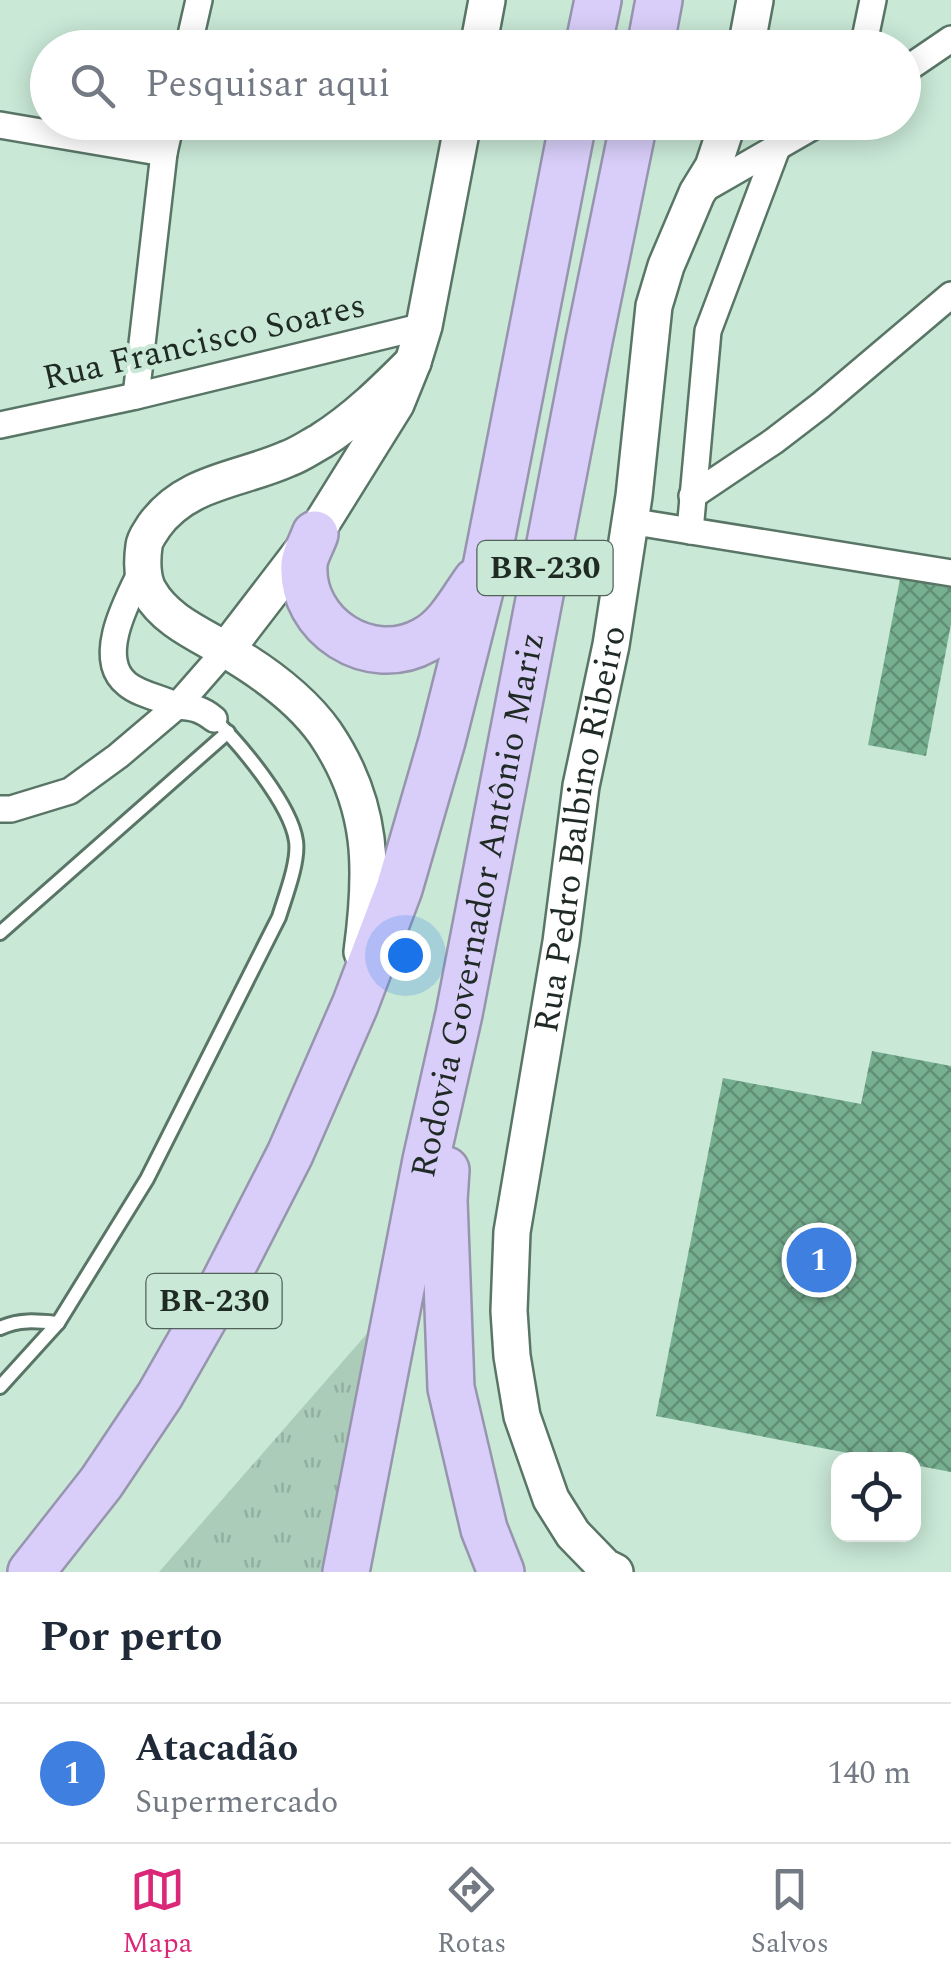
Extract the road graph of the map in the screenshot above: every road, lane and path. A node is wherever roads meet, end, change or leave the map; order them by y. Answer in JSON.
{"nodes":[{"id":1,"x":199,"y":0,"type":"edge"},
{"id":2,"x":487,"y":0,"type":"edge"},
{"id":3,"x":598,"y":0,"type":"edge"},
{"id":4,"x":659,"y":0,"type":"edge"},
{"id":5,"x":755,"y":0,"type":"edge"},
{"id":6,"x":873,"y":0,"type":"edge"},
{"id":7,"x":192,"y":30,"type":"edge"},
{"id":8,"x":481,"y":30,"type":"edge"},
{"id":9,"x":592,"y":30,"type":"edge"},
{"id":10,"x":653,"y":30,"type":"edge"},
{"id":11,"x":749,"y":30,"type":"edge"},
{"id":12,"x":867,"y":30,"type":"edge"},
{"id":13,"x":951,"y":39,"type":"edge"},
{"id":14,"x":921,"y":60,"type":"edge"},
{"id":15,"x":0,"y":125,"type":"edge"},
{"id":16,"x":30,"y":130,"type":"edge"},
{"id":17,"x":88,"y":140,"type":"edge"},
{"id":18,"x":167,"y":140,"type":"edge"},
{"id":19,"x":460,"y":140,"type":"edge"},
{"id":20,"x":569,"y":140,"type":"edge"},
{"id":21,"x":630,"y":140,"type":"edge"},
{"id":22,"x":722,"y":140,"type":"edge"},
{"id":23,"x":791,"y":140,"type":"edge"},
{"id":24,"x":777,"y":148,"type":"junction"},
{"id":25,"x":164,"y":153,"type":"junction"},
{"id":26,"x":697,"y":193,"type":"junction"},
{"id":27,"x":951,"y":294,"type":"edge"},
{"id":28,"x":424,"y":326,"type":"junction"},
{"id":29,"x":413,"y":362,"type":"junction"},
{"id":30,"x":136,"y":396,"type":"junction"},
{"id":31,"x":0,"y":426,"type":"edge"},
{"id":32,"x":692,"y":496,"type":"junction"},
{"id":33,"x":629,"y":521,"type":"junction"},
{"id":34,"x":690,"y":531,"type":"junction"},
{"id":35,"x":315,"y":534,"type":"junction"},
{"id":36,"x":486,"y":567,"type":"junction"},
{"id":37,"x":143,"y":568,"type":"junction"},
{"id":38,"x":951,"y":573,"type":"edge"},
{"id":39,"x":226,"y":650,"type":"junction"},
{"id":40,"x":177,"y":706,"type":"junction"},
{"id":41,"x":221,"y":726,"type":"junction"},
{"id":42,"x":0,"y":809,"type":"edge"},
{"id":43,"x":0,"y":933,"type":"edge"},
{"id":44,"x":355,"y":1005,"type":"junction"},
{"id":45,"x":459,"y":1014,"type":"junction"},
{"id":46,"x":58,"y":1324,"type":"junction"},
{"id":47,"x":0,"y":1328,"type":"edge"},
{"id":48,"x":0,"y":1387,"type":"edge"},
{"id":49,"x":31,"y":1572,"type":"edge"},
{"id":50,"x":346,"y":1572,"type":"edge"},
{"id":51,"x":501,"y":1572,"type":"edge"},
{"id":52,"x":615,"y":1572,"type":"edge"}],
"edges":[{"from":1,"to":7,"type":"street"},
{"from":2,"to":8,"type":"street"},
{"from":3,"to":9,"type":"highway"},
{"from":4,"to":10,"type":"highway"},
{"from":5,"to":11,"type":"street"},
{"from":6,"to":12,"type":"street"},
{"from":13,"to":14,"type":"street"},
{"from":15,"to":16,"type":"street"},
{"from":17,"to":25,"type":"street"},
{"from":18,"to":25,"type":"street"},
{"from":19,"to":28,"type":"street"},
{"from":20,"to":36,"type":"highway","name":"Rodovia Governador Antônio Mariz","number":"BR-230"},
{"from":21,"to":45,"type":"highway","name":"Rodovia Governador Antônio Mariz","number":"BR-230"},
{"from":22,"to":26,"type":"street","name":"Rua Pedro Balbino Ribeiro"},
{"from":23,"to":24,"type":"street"},
{"from":24,"to":26,"type":"street"},
{"from":24,"to":32,"type":"street"},
{"from":25,"to":30,"type":"street"},
{"from":26,"to":33,"type":"street","name":"Rua Pedro Balbino Ribeiro"},
{"from":27,"to":32,"type":"street"},
{"from":28,"to":29,"type":"street"},
{"from":28,"to":30,"type":"street","name":"Rua Francisco Soares"},
{"from":29,"to":35,"type":"street"},
{"from":29,"to":37,"type":"street"},
{"from":30,"to":31,"type":"street","name":"Rua Francisco Soares"},
{"from":32,"to":34,"type":"street"},
{"from":33,"to":34,"type":"street"},
{"from":33,"to":52,"type":"street","name":"Rua Pedro Balbino Ribeiro"},
{"from":34,"to":38,"type":"street"},
{"from":35,"to":36,"type":"highway"},
{"from":35,"to":39,"type":"street"},
{"from":36,"to":44,"type":"highway","name":"Rodovia Governador Antônio Mariz","number":"BR-230"},
{"from":37,"to":39,"type":"street"},
{"from":37,"to":40,"type":"street"},
{"from":39,"to":40,"type":"street"},
{"from":39,"to":44,"type":"street"},
{"from":40,"to":41,"type":"street"},
{"from":40,"to":42,"type":"street"},
{"from":41,"to":43,"type":"lane"},
{"from":41,"to":46,"type":"lane"},
{"from":44,"to":49,"type":"highway","name":"Rodovia Governador Antônio Mariz","number":"BR-230"},
{"from":45,"to":50,"type":"highway","name":"Rodovia Governador Antônio Mariz","number":"BR-230"},
{"from":45,"to":51,"type":"highway"},
{"from":46,"to":47,"type":"lane"},
{"from":46,"to":48,"type":"lane"}]}
